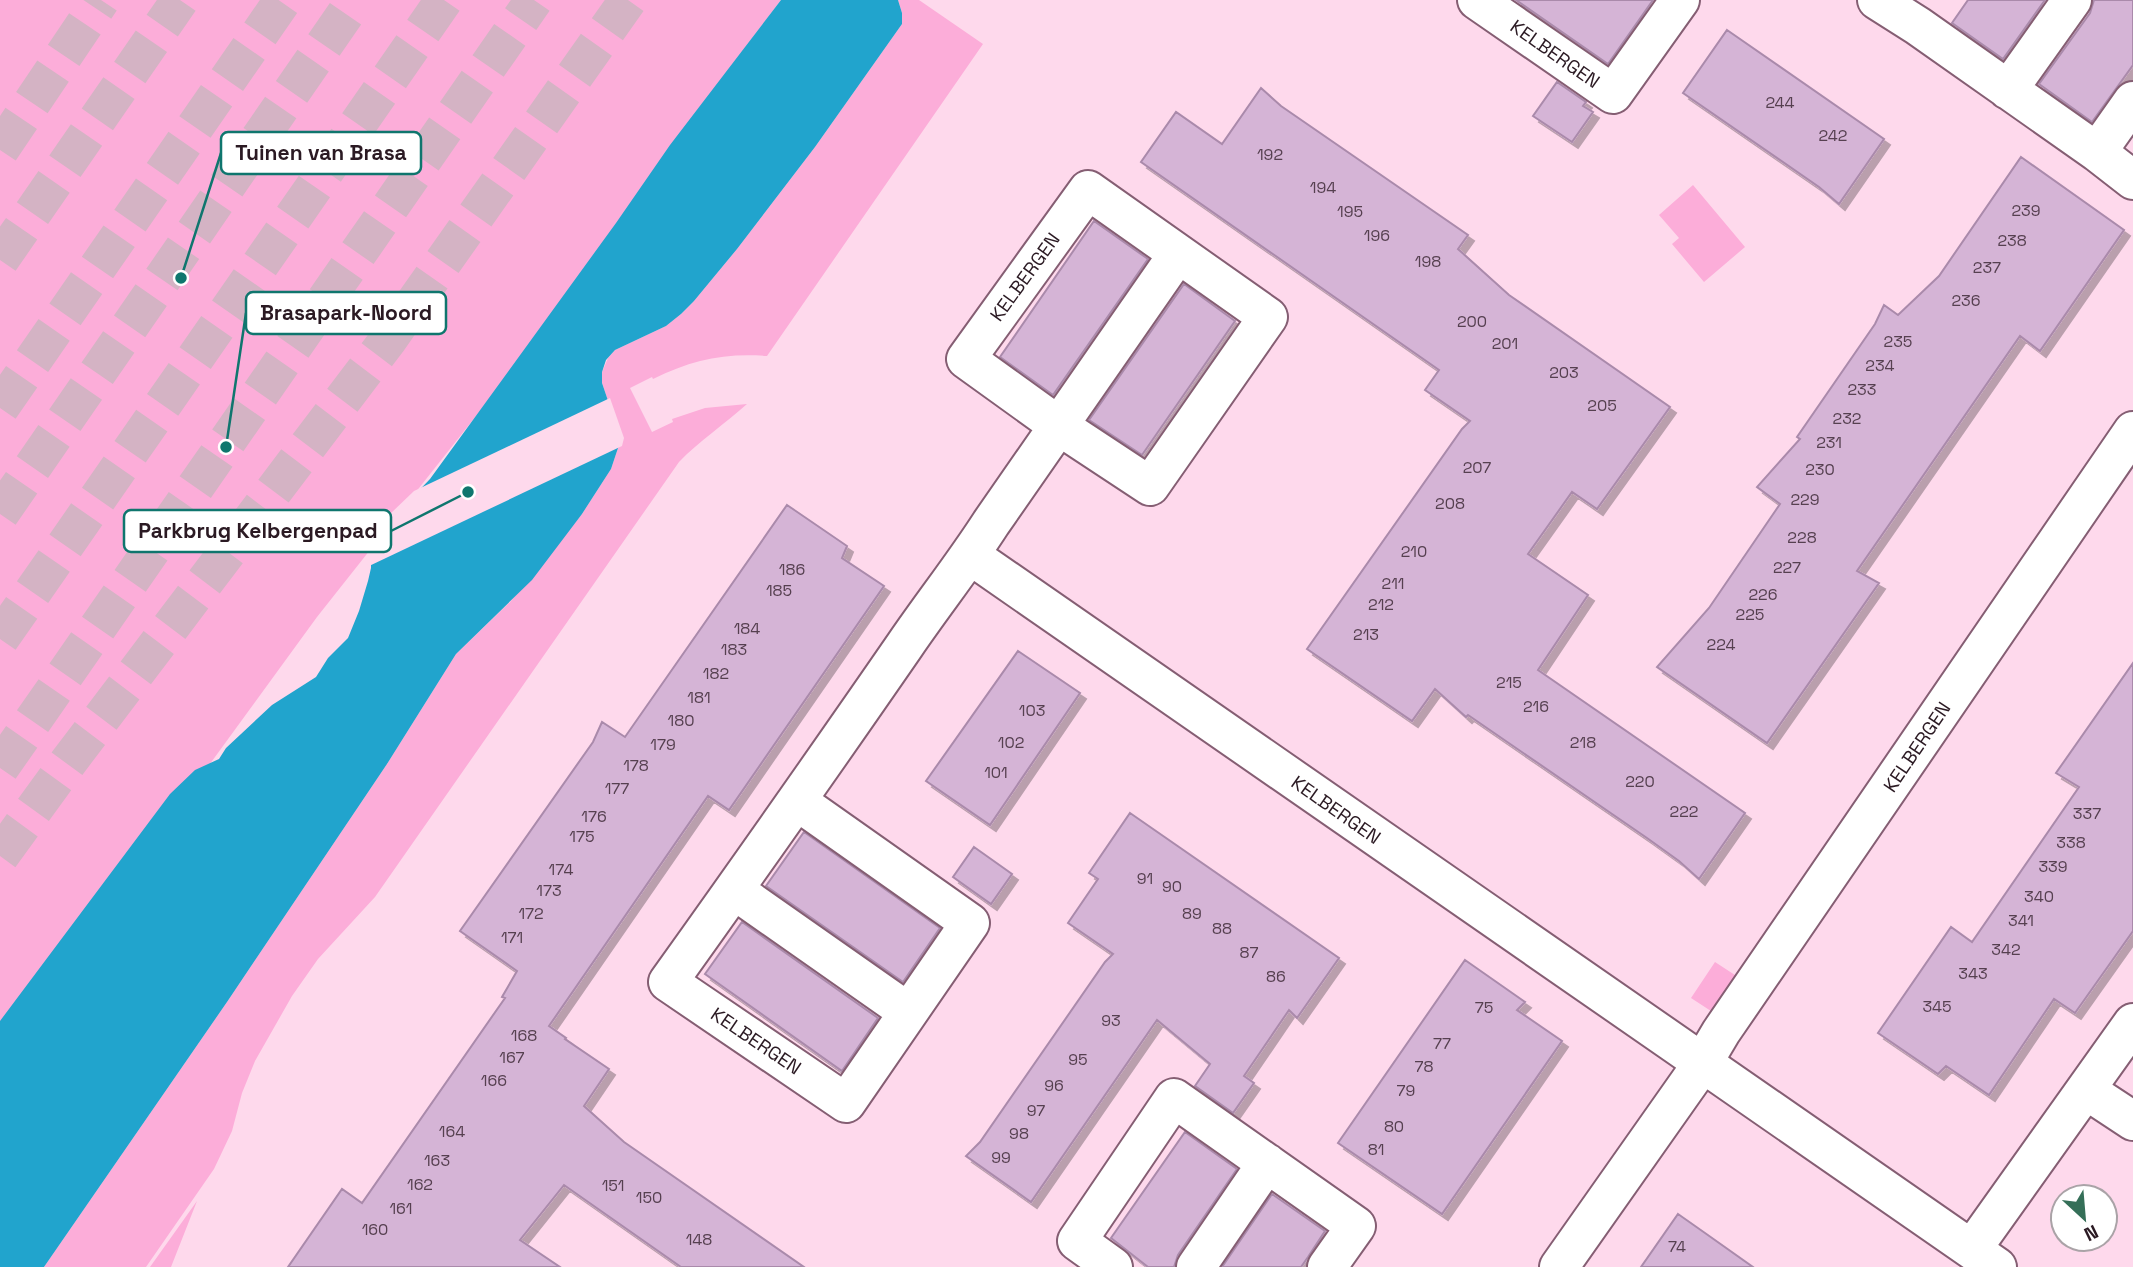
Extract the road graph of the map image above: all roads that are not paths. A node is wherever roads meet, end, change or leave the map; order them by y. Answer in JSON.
{"nodes":[{"id":1,"x":1477,"y":0,"type":"edge"},
{"id":2,"x":1877,"y":0,"type":"edge"},
{"id":3,"x":2072,"y":0,"type":"edge"},
{"id":4,"x":1674,"y":2,"type":"edge"},
{"id":5,"x":1927,"y":13,"type":"edge"},
{"id":6,"x":2008,"y":90,"type":"junction"},
{"id":7,"x":2133,"y":101,"type":"edge"},
{"id":8,"x":2097,"y":152,"type":"junction"},
{"id":9,"x":2133,"y":180,"type":"edge"},
{"id":10,"x":1178,"y":254,"type":"junction"},
{"id":11,"x":1059,"y":426,"type":"junction"},
{"id":12,"x":2133,"y":431,"type":"edge"},
{"id":13,"x":970,"y":555,"type":"junction"},
{"id":14,"x":797,"y":802,"type":"junction"},
{"id":15,"x":734,"y":890,"type":"junction"},
{"id":16,"x":908,"y":1012,"type":"junction"},
{"id":17,"x":2133,"y":1023,"type":"edge"},
{"id":18,"x":1702,"y":1064,"type":"junction"},
{"id":19,"x":2086,"y":1090,"type":"junction"},
{"id":20,"x":2133,"y":1121,"type":"edge"},
{"id":21,"x":1267,"y":1163,"type":"junction"},
{"id":22,"x":1985,"y":1258,"type":"edge"},
{"id":23,"x":1113,"y":1267,"type":"edge"},
{"id":24,"x":1196,"y":1267,"type":"edge"},
{"id":25,"x":1327,"y":1267,"type":"edge"},
{"id":26,"x":1559,"y":1267,"type":"edge"}],
"edges":[{"from":1,"to":4,"type":"street","name":"KELBERGEN"},
{"from":2,"to":5,"type":"street"},
{"from":3,"to":6,"type":"street"},
{"from":5,"to":6,"type":"street"},
{"from":6,"to":8,"type":"street"},
{"from":7,"to":8,"type":"street"},
{"from":8,"to":9,"type":"street"},
{"from":10,"to":11,"type":"street","name":"KELBERGEN"},
{"from":10,"to":11,"type":"street","name":"KELBERGEN"},
{"from":10,"to":11,"type":"street","name":"KELBERGEN"},
{"from":11,"to":13,"type":"street","name":"KELBERGEN"},
{"from":12,"to":18,"type":"street","name":"KELBERGEN"},
{"from":13,"to":14,"type":"street","name":"KELBERGEN"},
{"from":13,"to":18,"type":"street","name":"KELBERGEN"},
{"from":14,"to":15,"type":"street","name":"KELBERGEN"},
{"from":14,"to":16,"type":"street","name":"KELBERGEN"},
{"from":15,"to":16,"type":"street"},
{"from":15,"to":16,"type":"street","name":"KELBERGEN"},
{"from":17,"to":19,"type":"street","name":"KELBERGEN"},
{"from":18,"to":22,"type":"street","name":"KELBERGEN"},
{"from":18,"to":26,"type":"street","name":"KELBERGEN"},
{"from":19,"to":20,"type":"street"},
{"from":19,"to":22,"type":"street","name":"KELBERGEN"},
{"from":21,"to":23,"type":"street"},
{"from":21,"to":24,"type":"street"},
{"from":21,"to":25,"type":"street"}]}
